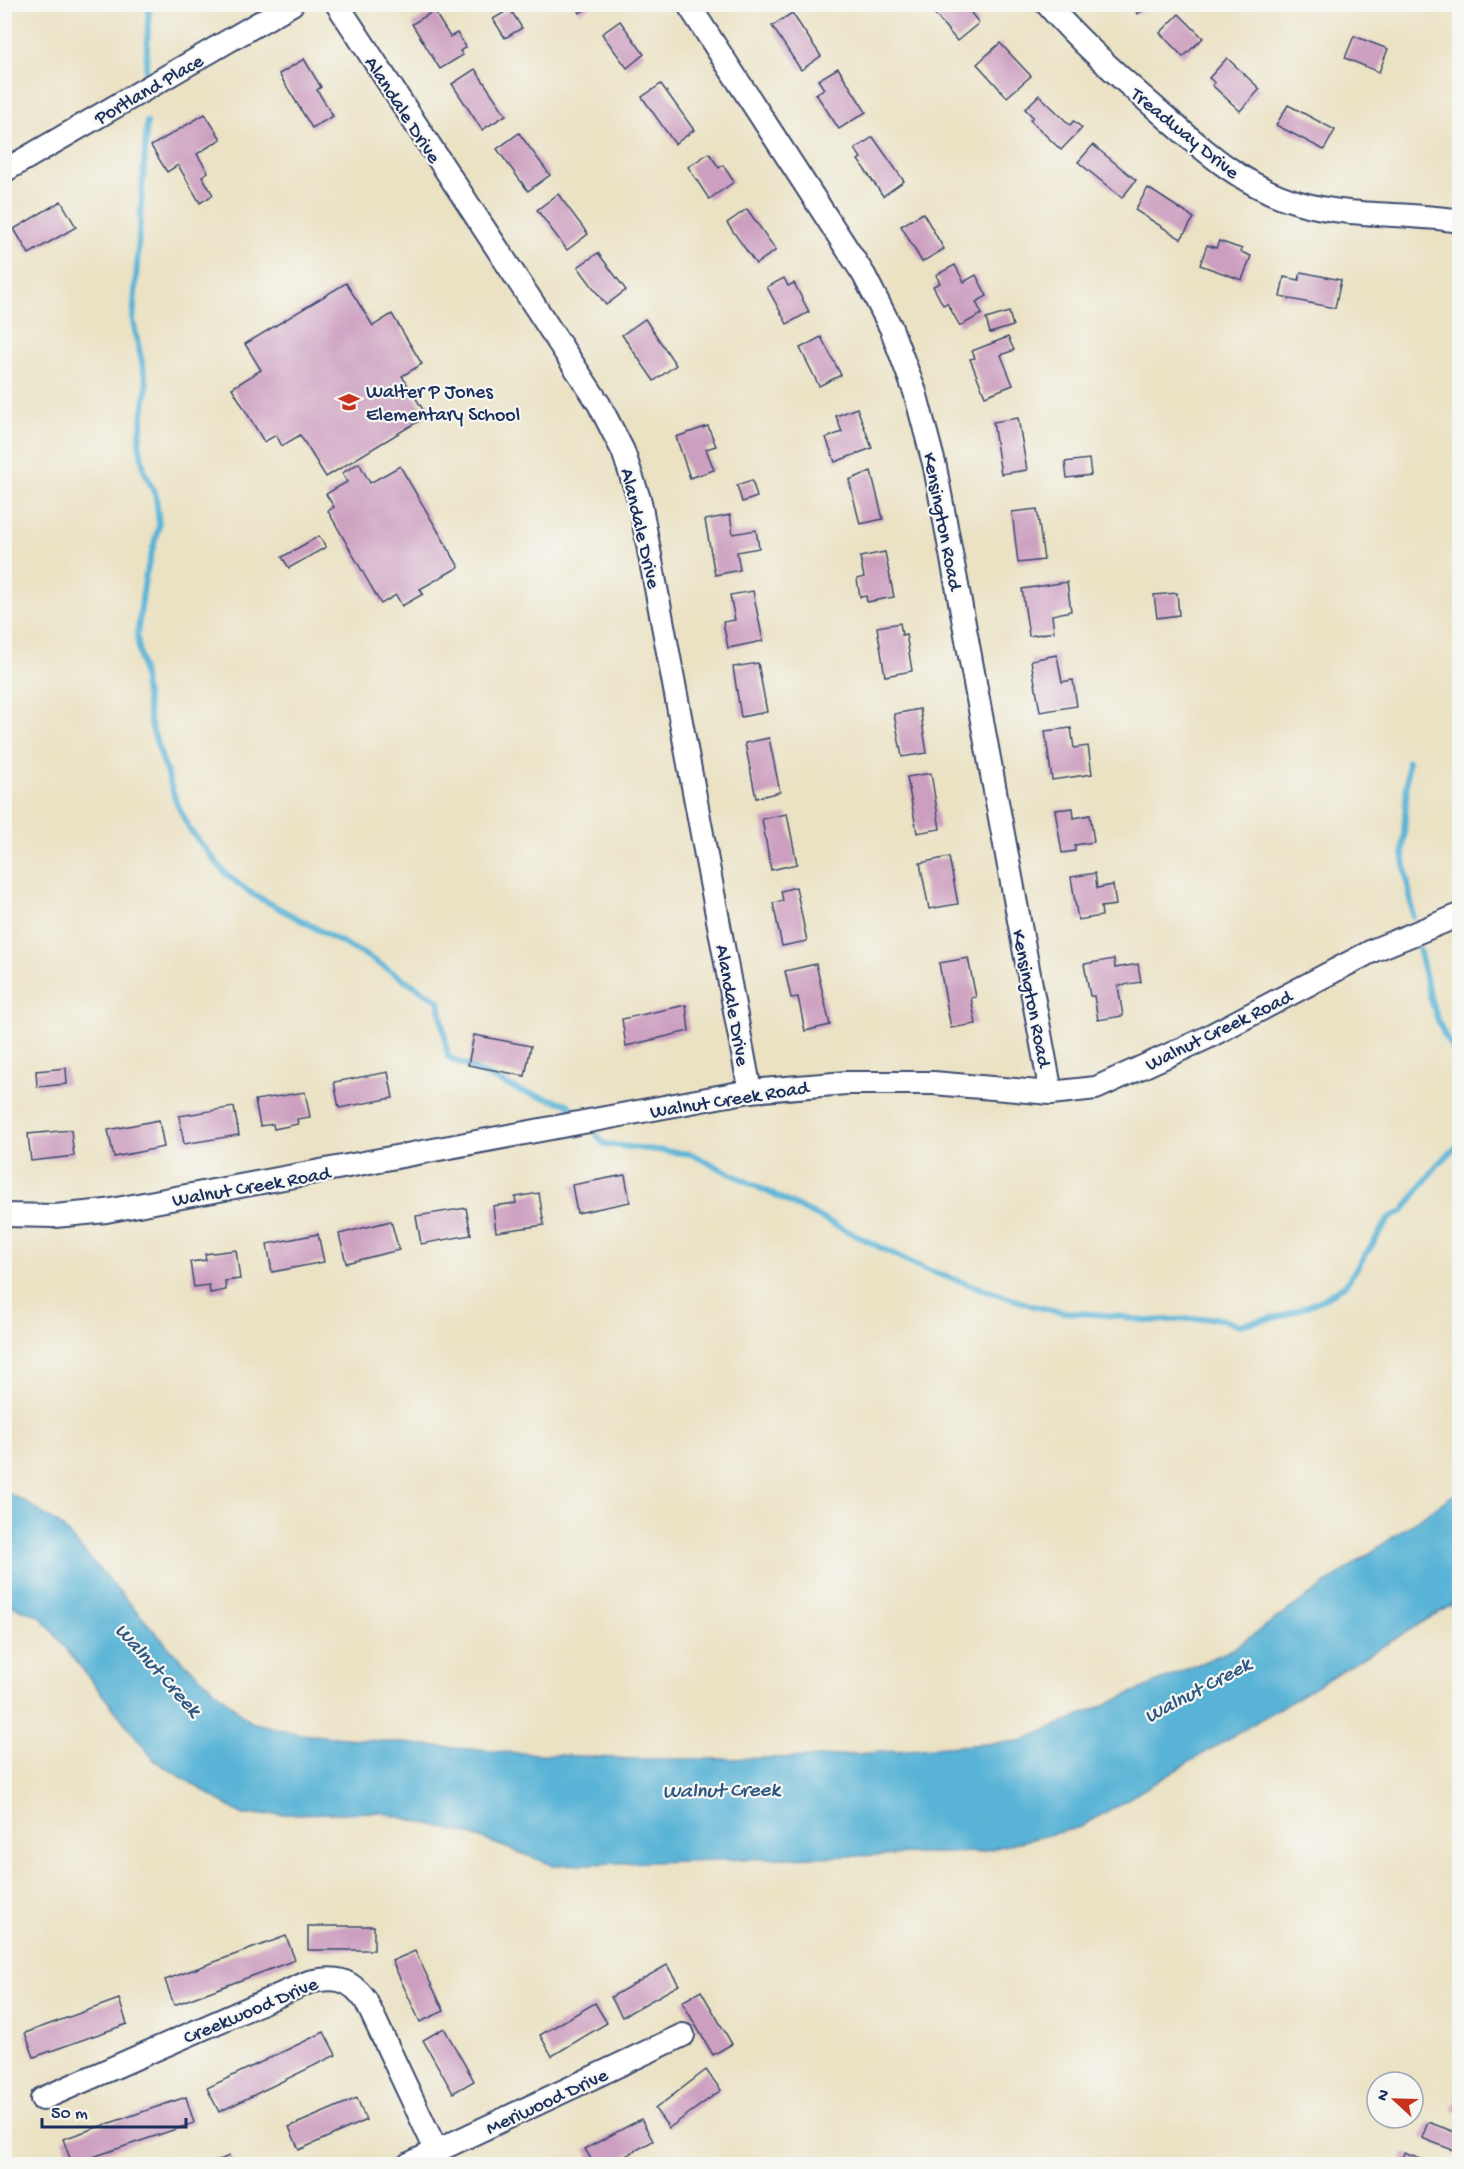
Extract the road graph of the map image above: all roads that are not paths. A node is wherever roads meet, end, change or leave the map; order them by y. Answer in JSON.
{"nodes":[{"id":1,"x":292,"y":4,"type":"edge"},
{"id":2,"x":337,"y":4,"type":"edge"},
{"id":3,"x":688,"y":4,"type":"edge"},
{"id":4,"x":1047,"y":4,"type":"edge"},
{"id":5,"x":4,"y":171,"type":"edge"},
{"id":6,"x":1460,"y":221,"type":"edge"},
{"id":7,"x":1460,"y":915,"type":"edge"},
{"id":8,"x":750,"y":1091,"type":"junction"},
{"id":9,"x":1051,"y":1093,"type":"junction"},
{"id":10,"x":4,"y":1215,"type":"edge"},
{"id":11,"x":683,"y":2035,"type":"dead end"},
{"id":12,"x":42,"y":2099,"type":"dead end"},
{"id":13,"x":436,"y":2152,"type":"junction"},
{"id":14,"x":409,"y":2164,"type":"edge"}],
"edges":[{"from":1,"to":5,"type":"street","name":"Portland Place"},
{"from":2,"to":8,"type":"street","name":"Alandale Drive"},
{"from":3,"to":9,"type":"street","name":"Kensington Road"},
{"from":4,"to":6,"type":"street","name":"Treadway Drive"},
{"from":7,"to":9,"type":"street","name":"Walnut Creek Road"},
{"from":8,"to":9,"type":"street","name":"Walnut Creek Road"},
{"from":8,"to":10,"type":"street","name":"Walnut Creek Road"},
{"from":11,"to":13,"type":"street","name":"Meriwood Drive"},
{"from":12,"to":13,"type":"street","name":"Creekwood Drive"},
{"from":13,"to":14,"type":"street","name":"Meriwood Drive"}]}
